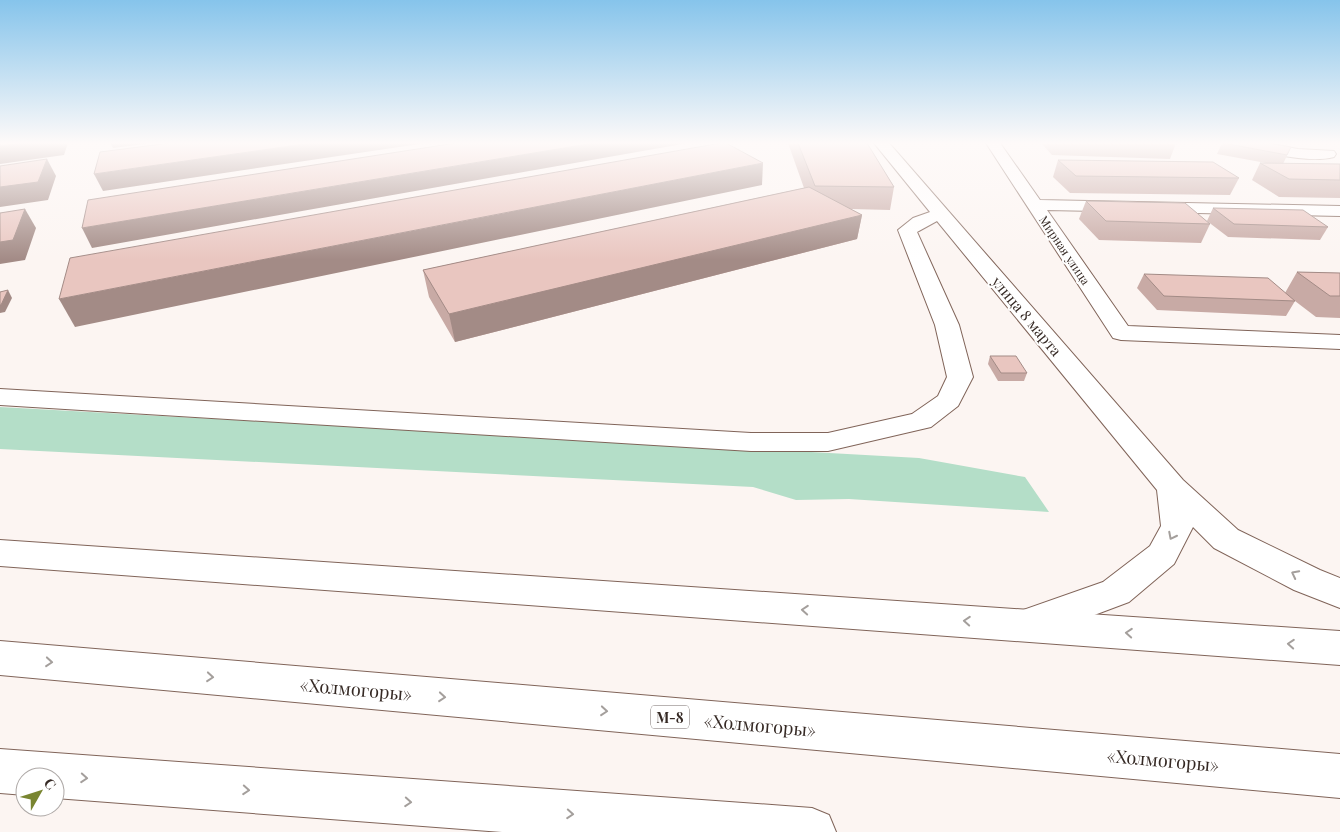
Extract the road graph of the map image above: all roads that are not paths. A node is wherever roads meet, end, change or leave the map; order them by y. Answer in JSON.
{"nodes":[{"id":1,"x":914,"y":182,"type":"edge"},
{"id":2,"x":1019,"y":182,"type":"edge"},
{"id":3,"x":1035,"y":205,"type":"junction"},
{"id":4,"x":1340,"y":211,"type":"edge"},
{"id":5,"x":941,"y":214,"type":"junction"},
{"id":6,"x":1340,"y":342,"type":"edge"},
{"id":7,"x":0,"y":397,"type":"edge"},
{"id":8,"x":1172,"y":488,"type":"junction"},
{"id":9,"x":0,"y":554,"type":"edge"},
{"id":10,"x":1340,"y":594,"type":"edge"},
{"id":11,"x":1023,"y":625,"type":"junction"},
{"id":12,"x":1340,"y":648,"type":"edge"},
{"id":13,"x":0,"y":658,"type":"edge"},
{"id":14,"x":0,"y":771,"type":"edge"},
{"id":15,"x":1340,"y":776,"type":"edge"},
{"id":16,"x":812,"y":832,"type":"edge"}],
"edges":[{"from":1,"to":5,"type":"main road","name":"улица 8 марта"},
{"from":2,"to":3,"type":"main road","name":"Мирная улица"},
{"from":3,"to":4,"type":"main road"},
{"from":3,"to":6,"type":"main road","name":"Мирная улица"},
{"from":5,"to":7,"type":"main road"},
{"from":5,"to":8,"type":"main road","name":"улица 8 марта"},
{"from":10,"to":8,"type":"main road","name":"улица 8 марта","one_way":true},
{"from":8,"to":11,"type":"main road","one_way":true},
{"from":11,"to":9,"type":"main road","one_way":true},
{"from":12,"to":11,"type":"main road","one_way":true},
{"from":13,"to":15,"type":"main road","name":"«Холмогоры»","number":"М-8","one_way":true},
{"from":14,"to":16,"type":"main road","one_way":true}]}
